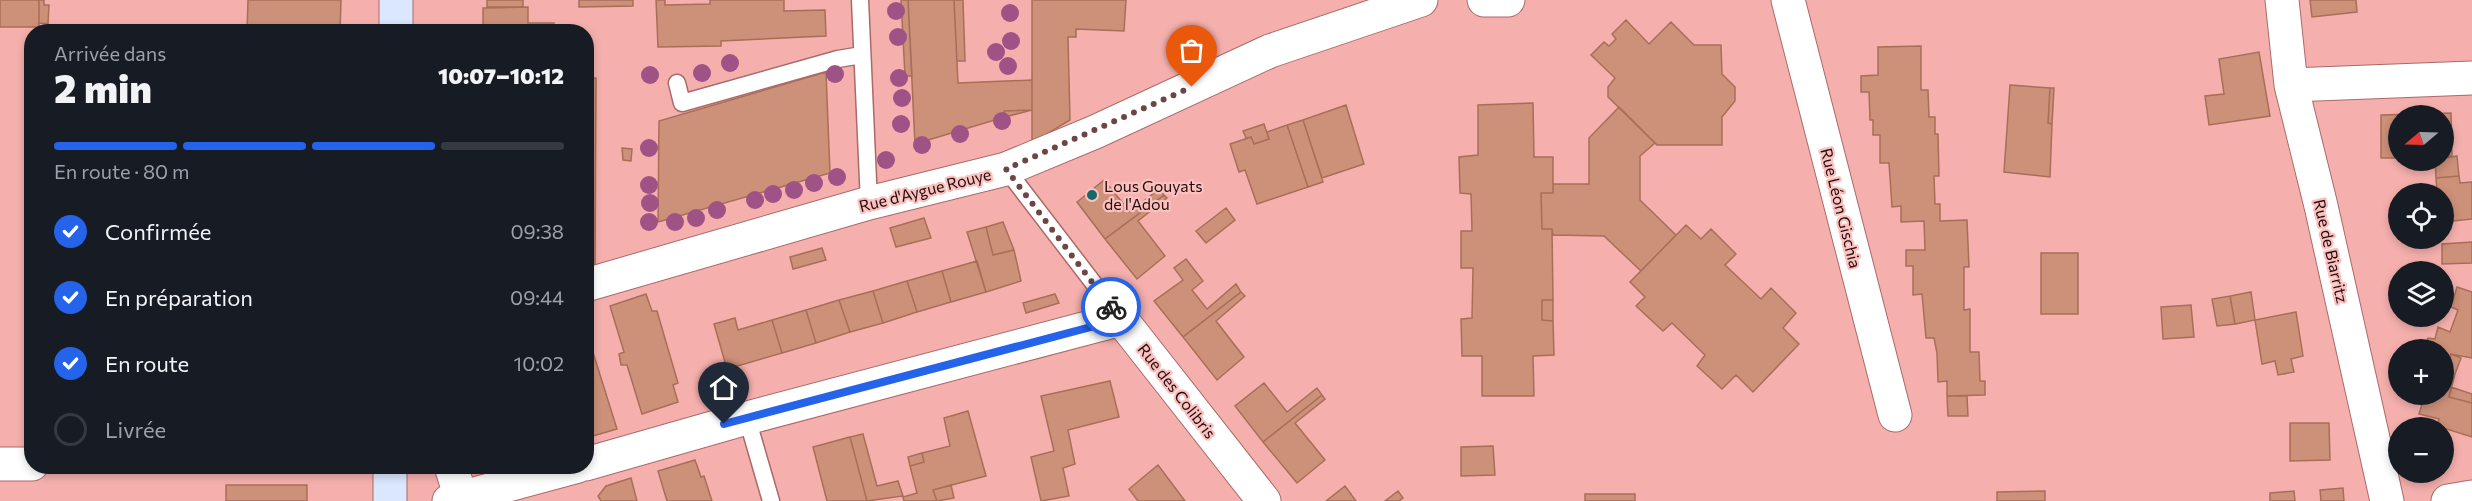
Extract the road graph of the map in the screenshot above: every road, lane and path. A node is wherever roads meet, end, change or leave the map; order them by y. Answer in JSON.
{"nodes":[{"id":1,"x":396,"y":0,"type":"edge"},
{"id":2,"x":860,"y":0,"type":"edge"},
{"id":3,"x":1421,"y":0,"type":"edge"},
{"id":4,"x":1484,"y":0,"type":"edge"},
{"id":5,"x":1508,"y":0,"type":"edge"},
{"id":6,"x":1788,"y":0,"type":"edge"},
{"id":7,"x":2282,"y":0,"type":"edge"},
{"id":8,"x":396,"y":24,"type":"edge"},
{"id":9,"x":862,"y":55,"type":"junction"},
{"id":10,"x":2472,"y":78,"type":"edge"},
{"id":11,"x":676,"y":83,"type":"dead end"},
{"id":12,"x":2291,"y":85,"type":"junction"},
{"id":13,"x":1006,"y":169,"type":"junction"},
{"id":14,"x":869,"y":203,"type":"junction"},
{"id":15,"x":594,"y":283,"type":"edge"},
{"id":16,"x":1121,"y":319,"type":"junction"},
{"id":17,"x":1895,"y":415,"type":"dead end"},
{"id":18,"x":747,"y":418,"type":"junction"},
{"id":19,"x":594,"y":462,"type":"edge"},
{"id":20,"x":0,"y":464,"type":"edge"},
{"id":21,"x":24,"y":464,"type":"edge"},
{"id":22,"x":390,"y":474,"type":"edge"},
{"id":23,"x":452,"y":474,"type":"edge"},
{"id":24,"x":548,"y":474,"type":"edge"},
{"id":25,"x":2472,"y":497,"type":"edge"},
{"id":26,"x":455,"y":499,"type":"edge"},
{"id":27,"x":390,"y":501,"type":"edge"},
{"id":28,"x":771,"y":501,"type":"edge"},
{"id":29,"x":1264,"y":501,"type":"edge"},
{"id":30,"x":2387,"y":501,"type":"edge"},
{"id":31,"x":2448,"y":501,"type":"edge"}],
"edges":[{"from":1,"to":8,"type":"main road"},
{"from":2,"to":9,"type":"lane"},
{"from":3,"to":13,"type":"street","name":"Rue d'Aygue Rouye"},
{"from":4,"to":5,"type":"street"},
{"from":6,"to":17,"type":"street","name":"Rue Léon Gischia"},
{"from":7,"to":12,"type":"street","name":"Rue de Biarritz"},
{"from":9,"to":11,"type":"lane"},
{"from":9,"to":14,"type":"lane"},
{"from":10,"to":12,"type":"street"},
{"from":12,"to":30,"type":"street","name":"Rue de Biarritz"},
{"from":13,"to":14,"type":"street","name":"Rue d'Aygue Rouye"},
{"from":13,"to":16,"type":"lane"},
{"from":14,"to":15,"type":"street","name":"Rue d'Aygue Rouye"},
{"from":16,"to":18,"type":"street"},
{"from":16,"to":29,"type":"street","name":"Rue des Colibris"},
{"from":18,"to":19,"type":"street"},
{"from":18,"to":28,"type":"lane"},
{"from":20,"to":21,"type":"street"},
{"from":22,"to":27,"type":"main road"},
{"from":23,"to":26,"type":"street"},
{"from":24,"to":26,"type":"street"},
{"from":25,"to":31,"type":"street"}]}
